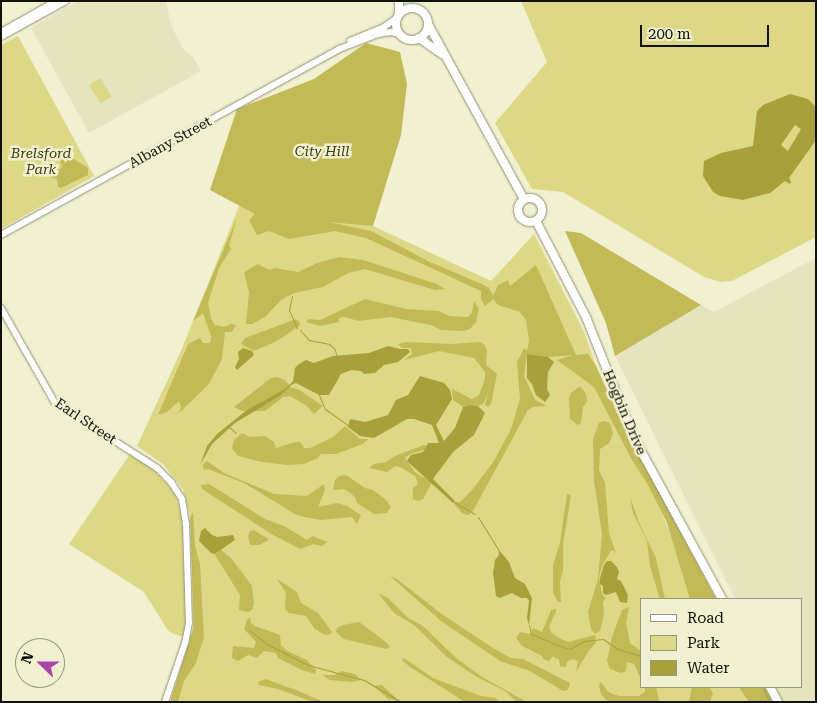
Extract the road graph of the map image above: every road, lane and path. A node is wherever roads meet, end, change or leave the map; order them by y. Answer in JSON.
{"nodes":[{"id":1,"x":56,"y":1,"type":"edge"},
{"id":2,"x":66,"y":1,"type":"edge"},
{"id":3,"x":399,"y":1,"type":"edge"},
{"id":4,"x":405,"y":1,"type":"edge"},
{"id":5,"x":412,"y":8,"type":"junction"},
{"id":6,"x":398,"y":16,"type":"junction"},
{"id":7,"x":428,"y":24,"type":"junction"},
{"id":8,"x":1,"y":32,"type":"edge"},
{"id":9,"x":399,"y":34,"type":"junction"},
{"id":10,"x":1,"y":37,"type":"edge"},
{"id":11,"x":419,"y":38,"type":"junction"},
{"id":12,"x":339,"y":49,"type":"junction"},
{"id":13,"x":445,"y":56,"type":"junction"},
{"id":14,"x":524,"y":199,"type":"junction"},
{"id":15,"x":536,"y":221,"type":"junction"},
{"id":16,"x":1,"y":235,"type":"edge"},
{"id":17,"x":1,"y":308,"type":"edge"},
{"id":18,"x":721,"y":598,"type":"edge"},
{"id":19,"x":771,"y":688,"type":"edge"},
{"id":20,"x":165,"y":702,"type":"edge"},
{"id":21,"x":778,"y":702,"type":"edge"}],
"edges":[{"from":1,"to":8,"type":"street"},
{"from":2,"to":10,"type":"street"},
{"from":3,"to":6,"type":"main road"},
{"from":4,"to":5,"type":"main road"},
{"from":5,"to":6,"type":"main road"},
{"from":5,"to":7,"type":"main road"},
{"from":6,"to":9,"type":"main road"},
{"from":6,"to":12,"type":"street","name":"Albany Street"},
{"from":7,"to":11,"type":"main road"},
{"from":7,"to":13,"type":"main road"},
{"from":9,"to":11,"type":"main road"},
{"from":9,"to":12,"type":"street","name":"Albany Street"},
{"from":11,"to":13,"type":"main road"},
{"from":12,"to":16,"type":"street","name":"Albany Street"},
{"from":13,"to":14,"type":"main road"},
{"from":14,"to":15,"type":"main road"},
{"from":14,"to":15,"type":"main road"},
{"from":15,"to":18,"type":"main road","name":"Hogbin Drive"},
{"from":17,"to":20,"type":"street","name":"Earl Street"},
{"from":19,"to":21,"type":"main road"}]}
